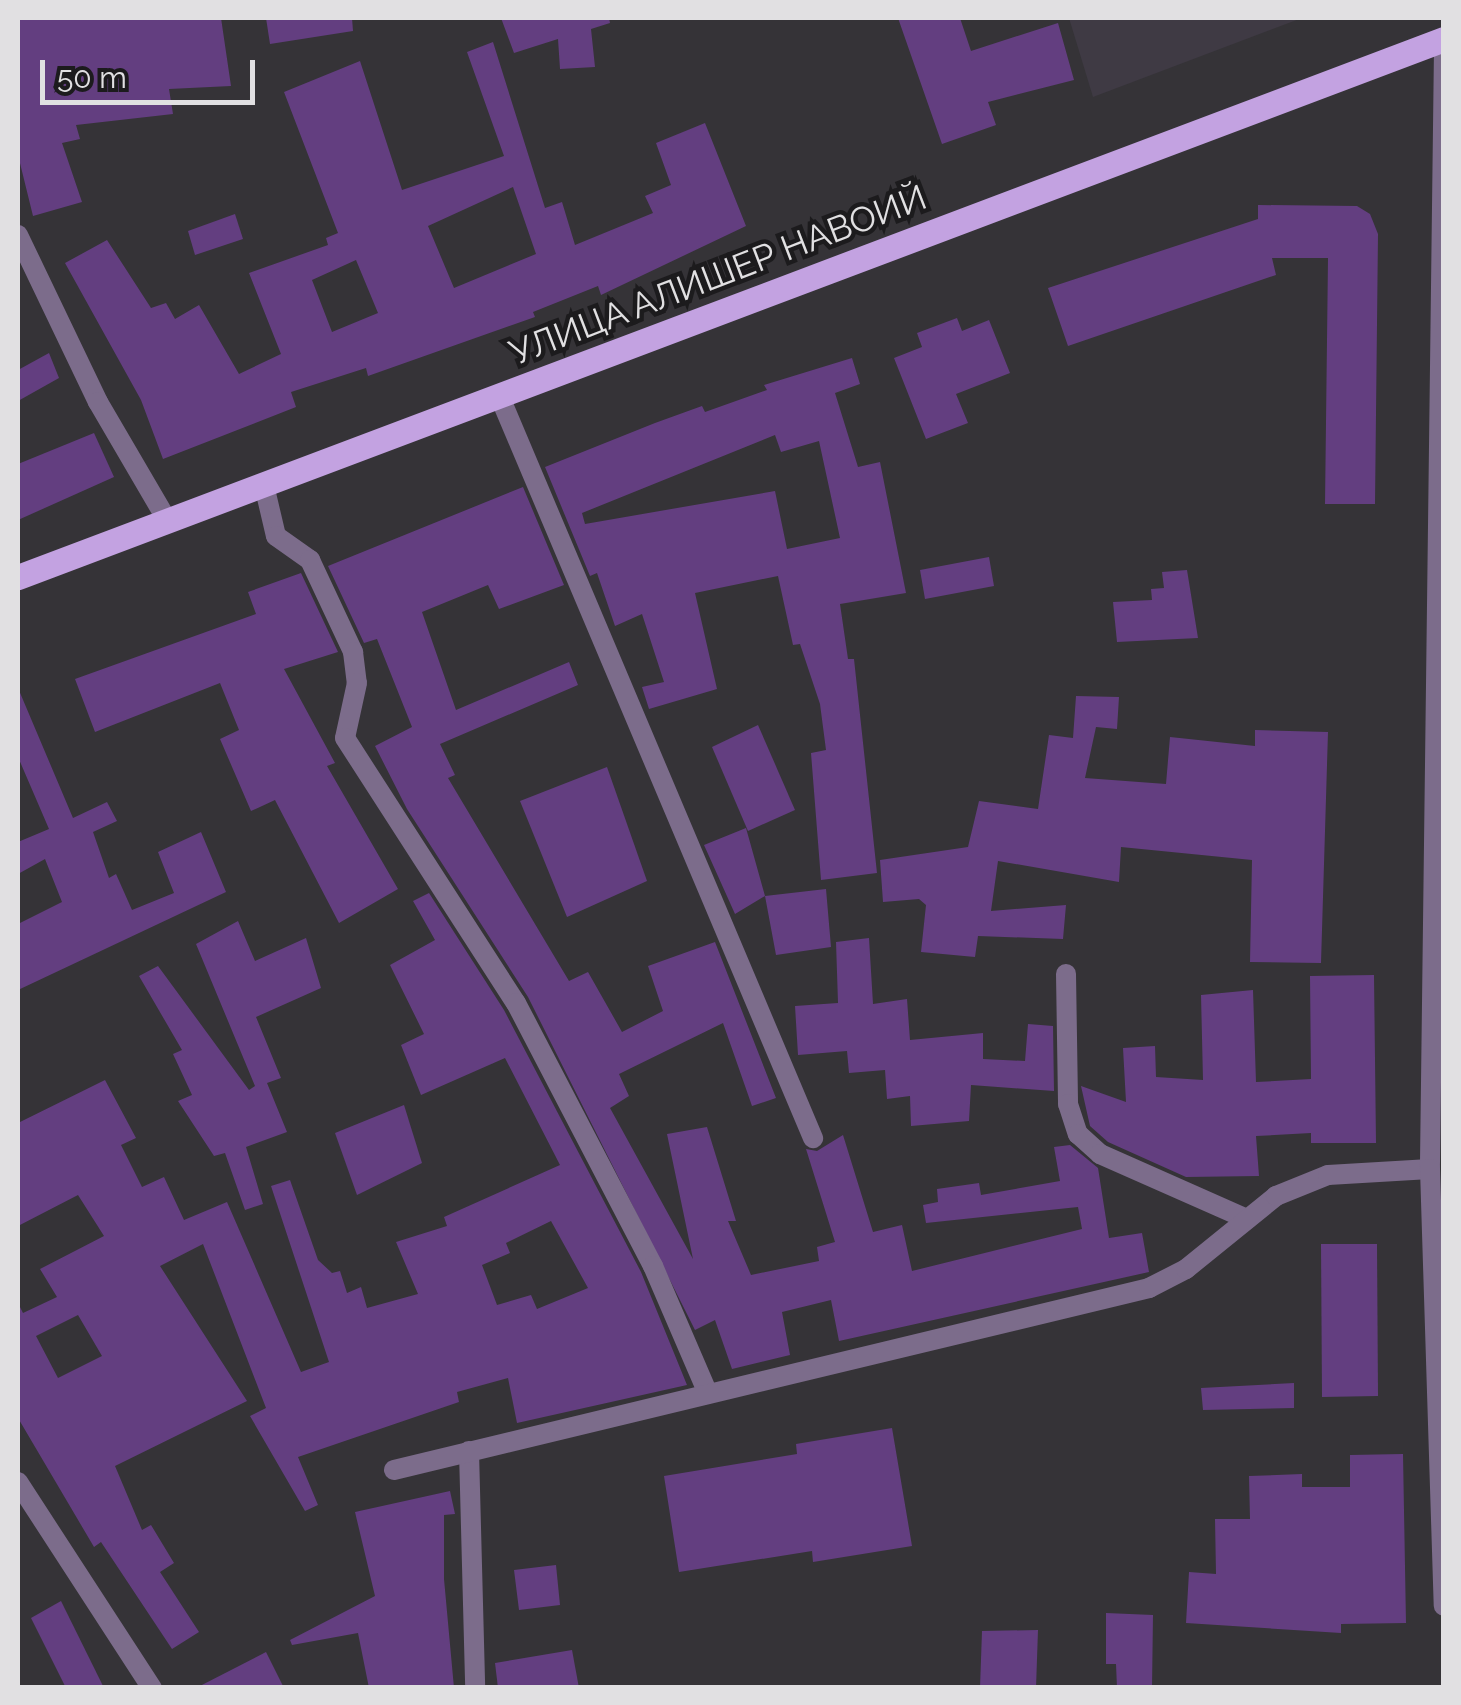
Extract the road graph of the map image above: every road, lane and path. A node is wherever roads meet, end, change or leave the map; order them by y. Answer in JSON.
{"nodes":[{"id":1,"x":1444,"y":39,"type":"edge"},
{"id":2,"x":1444,"y":48,"type":"edge"},
{"id":3,"x":18,"y":235,"type":"edge"},
{"id":4,"x":499,"y":395,"type":"junction"},
{"id":5,"x":264,"y":485,"type":"junction"},
{"id":6,"x":168,"y":520,"type":"junction"},
{"id":7,"x":18,"y":577,"type":"edge"},
{"id":8,"x":1066,"y":974,"type":"dead end"},
{"id":9,"x":813,"y":1138,"type":"dead end"},
{"id":10,"x":1430,"y":1169,"type":"junction"},
{"id":11,"x":1247,"y":1219,"type":"junction"},
{"id":12,"x":708,"y":1394,"type":"junction"},
{"id":13,"x":469,"y":1451,"type":"junction"},
{"id":14,"x":394,"y":1470,"type":"dead end"},
{"id":15,"x":18,"y":1482,"type":"edge"},
{"id":16,"x":1444,"y":1606,"type":"edge"},
{"id":17,"x":152,"y":1688,"type":"edge"},
{"id":18,"x":475,"y":1688,"type":"edge"}],
"edges":[{"from":1,"to":4,"type":"main road","name":"УЛИЦА АЛИШЕР НАВОИЙ"},
{"from":2,"to":10,"type":"street"},
{"from":3,"to":6,"type":"street"},
{"from":4,"to":5,"type":"main road","name":"УЛИЦА АЛИШЕР НАВОИЙ"},
{"from":4,"to":9,"type":"street"},
{"from":5,"to":6,"type":"main road","name":"УЛИЦА АЛИШЕР НАВОИЙ"},
{"from":5,"to":12,"type":"street"},
{"from":6,"to":7,"type":"main road","name":"УЛИЦА АЛИШЕР НАВОИЙ"},
{"from":8,"to":11,"type":"street"},
{"from":10,"to":11,"type":"street"},
{"from":10,"to":16,"type":"street"},
{"from":11,"to":12,"type":"street"},
{"from":12,"to":13,"type":"street"},
{"from":13,"to":14,"type":"street"},
{"from":13,"to":18,"type":"street"},
{"from":15,"to":17,"type":"street"}]}
